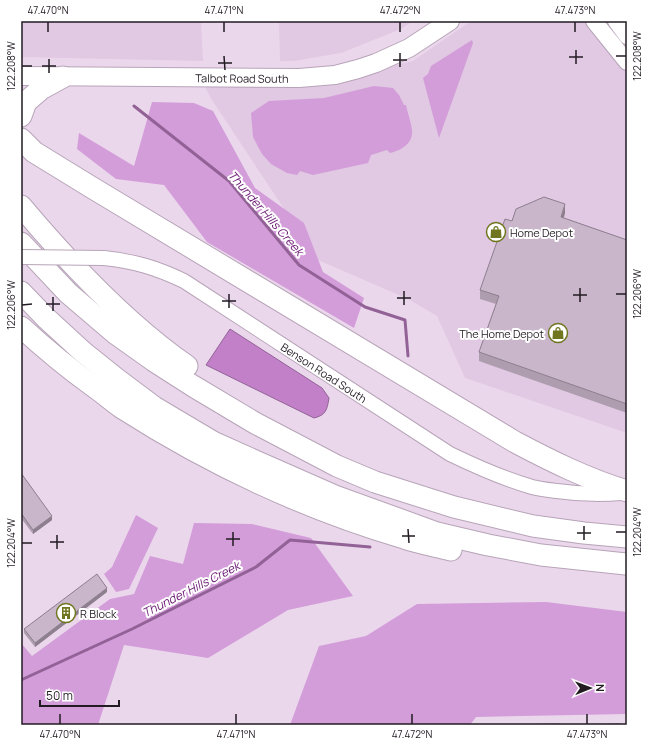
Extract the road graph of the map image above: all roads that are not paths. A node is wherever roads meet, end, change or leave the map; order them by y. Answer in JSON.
{"nodes":[{"id":1,"x":450,"y":21,"type":"edge"},
{"id":2,"x":594,"y":21,"type":"edge"},
{"id":3,"x":616,"y":21,"type":"edge"},
{"id":4,"x":627,"y":36,"type":"edge"},
{"id":5,"x":627,"y":62,"type":"edge"},
{"id":6,"x":21,"y":76,"type":"edge"},
{"id":7,"x":63,"y":77,"type":"junction"},
{"id":8,"x":21,"y":116,"type":"edge"},
{"id":9,"x":21,"y":139,"type":"edge"},
{"id":10,"x":21,"y":206,"type":"edge"},
{"id":11,"x":21,"y":243,"type":"edge"},
{"id":12,"x":21,"y":257,"type":"edge"},
{"id":13,"x":21,"y":292,"type":"edge"},
{"id":14,"x":21,"y":301,"type":"edge"},
{"id":15,"x":46,"y":318,"type":"junction"},
{"id":16,"x":21,"y":327,"type":"edge"},
{"id":17,"x":337,"y":466,"type":"junction"},
{"id":18,"x":627,"y":492,"type":"edge"},
{"id":19,"x":627,"y":537,"type":"edge"},
{"id":20,"x":626,"y":564,"type":"edge"}],
"edges":[{"from":1,"to":7,"type":"main road","name":"Talbot Road South"},
{"from":2,"to":5,"type":"main road"},
{"from":3,"to":4,"type":"main road"},
{"from":6,"to":7,"type":"main road","name":"Talbot Road South"},
{"from":7,"to":8,"type":"highway"},
{"from":9,"to":18,"type":"highway"},
{"from":10,"to":17,"type":"highway"},
{"from":11,"to":17,"type":"highway"},
{"from":12,"to":18,"type":"street","name":"Benson Road South","bridge":true},
{"from":13,"to":15,"type":"highway"},
{"from":14,"to":15,"type":"highway"},
{"from":15,"to":20,"type":"highway"},
{"from":16,"to":20,"type":"highway"},
{"from":17,"to":19,"type":"highway"}]}
